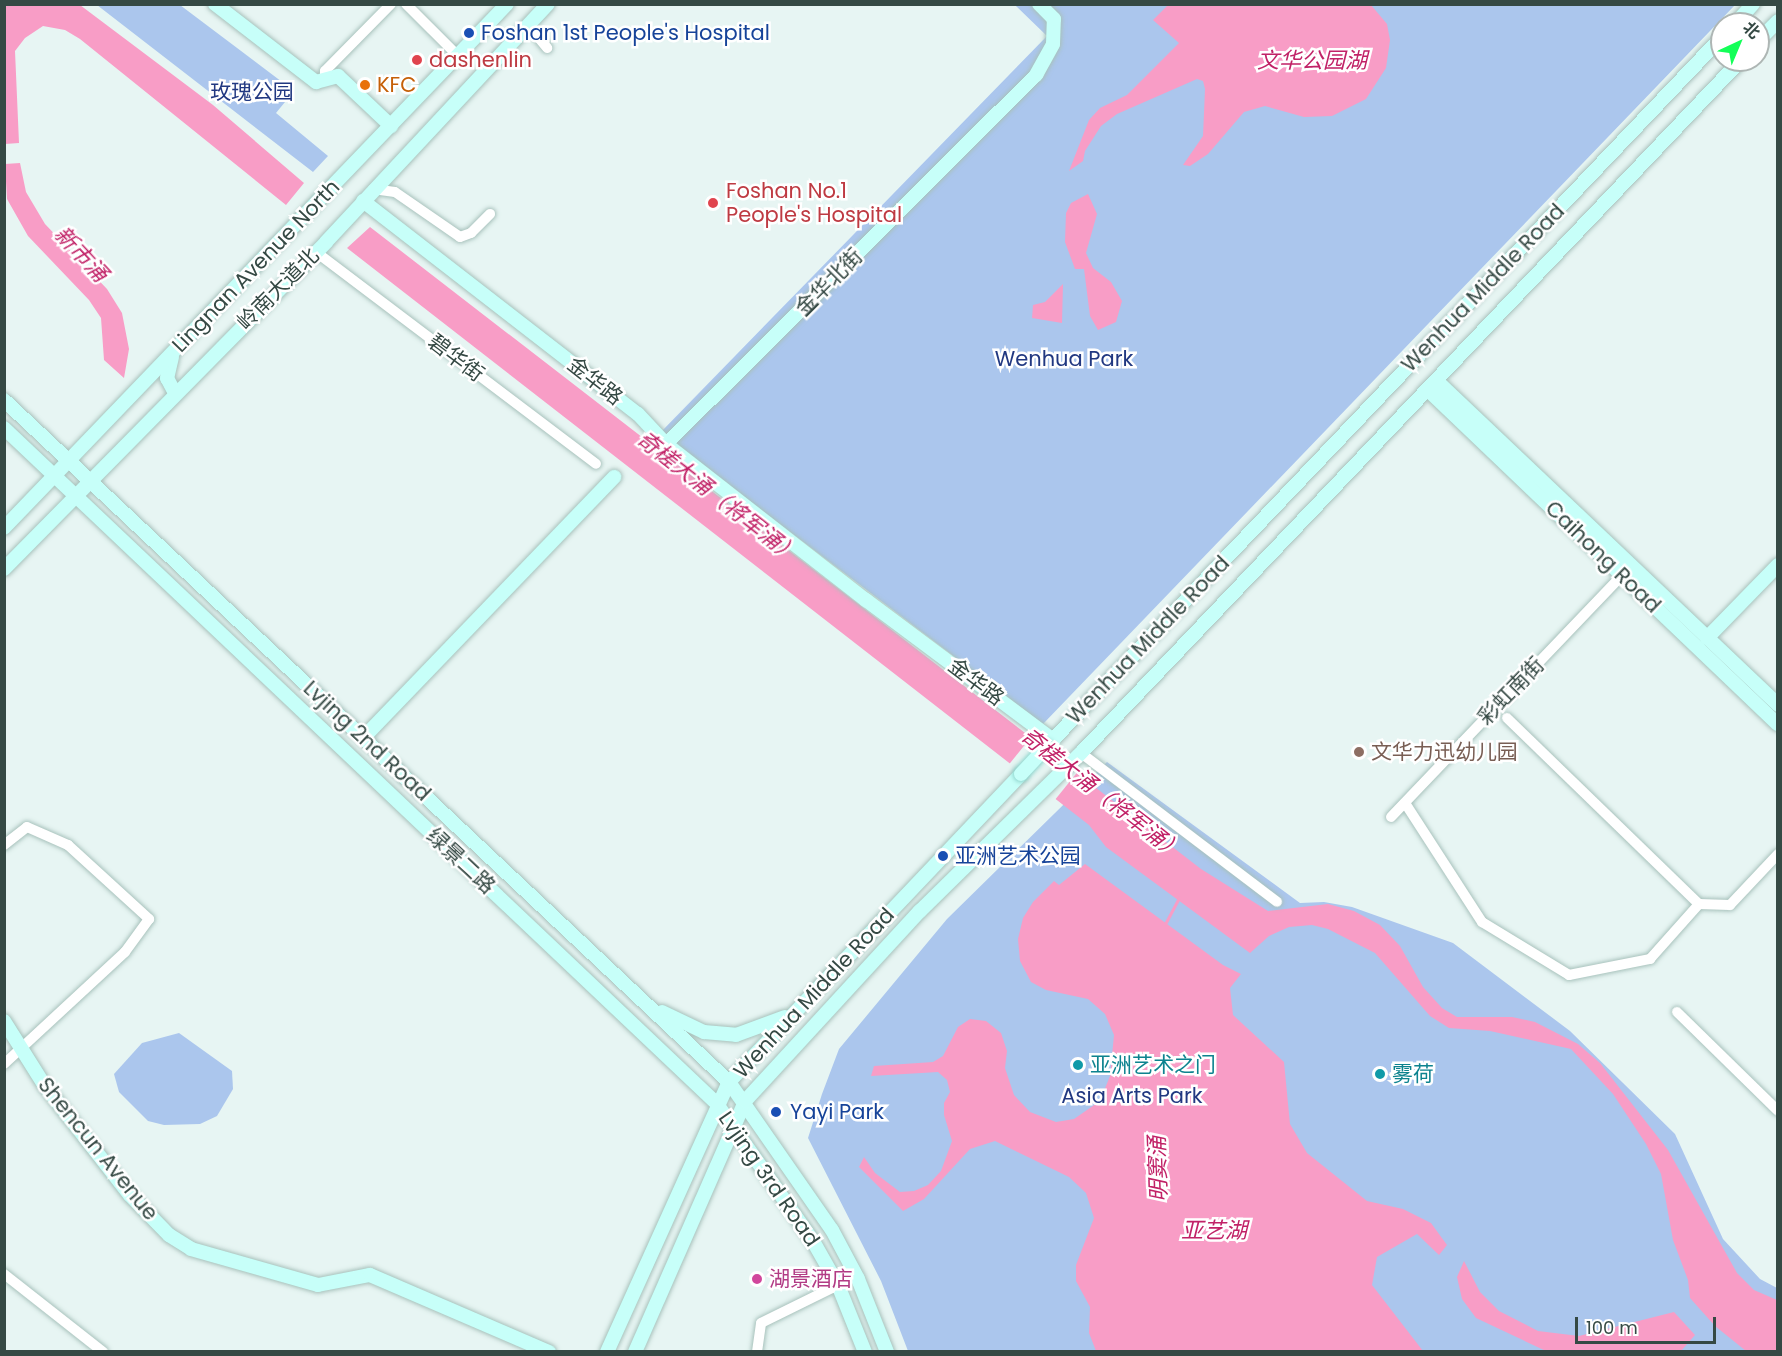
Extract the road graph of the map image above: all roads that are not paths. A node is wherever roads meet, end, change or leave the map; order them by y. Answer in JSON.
{"nodes":[{"id":1,"x":215,"y":4,"type":"edge"},
{"id":2,"x":391,"y":4,"type":"edge"},
{"id":3,"x":406,"y":4,"type":"edge"},
{"id":4,"x":507,"y":4,"type":"edge"},
{"id":5,"x":548,"y":4,"type":"edge"},
{"id":6,"x":1039,"y":4,"type":"edge"},
{"id":7,"x":528,"y":26,"type":"junction"},
{"id":8,"x":547,"y":48,"type":"dead end"},
{"id":9,"x":1710,"y":50,"type":"edge"},
{"id":10,"x":458,"y":56,"type":"junction"},
{"id":11,"x":1730,"y":72,"type":"edge"},
{"id":12,"x":325,"y":78,"type":"junction"},
{"id":13,"x":391,"y":126,"type":"junction"},
{"id":14,"x":373,"y":189,"type":"junction"},
{"id":15,"x":363,"y":201,"type":"junction"},
{"id":16,"x":490,"y":214,"type":"dead end"},
{"id":17,"x":315,"y":252,"type":"junction"},
{"id":18,"x":174,"y":352,"type":"junction"},
{"id":19,"x":1434,"y":386,"type":"junction"},
{"id":20,"x":175,"y":393,"type":"junction"},
{"id":21,"x":4,"y":400,"type":"edge"},
{"id":22,"x":4,"y":428,"type":"edge"},
{"id":23,"x":666,"y":444,"type":"junction"},
{"id":24,"x":69,"y":461,"type":"junction"},
{"id":25,"x":597,"y":464,"type":"dead end"},
{"id":26,"x":55,"y":476,"type":"junction"},
{"id":27,"x":614,"y":477,"type":"dead end"},
{"id":28,"x":88,"y":480,"type":"junction"},
{"id":29,"x":75,"y":495,"type":"junction"},
{"id":30,"x":4,"y":528,"type":"edge"},
{"id":31,"x":1778,"y":566,"type":"edge"},
{"id":32,"x":4,"y":569,"type":"edge"},
{"id":33,"x":1627,"y":570,"type":"junction"},
{"id":34,"x":1707,"y":638,"type":"junction"},
{"id":35,"x":1778,"y":705,"type":"edge"},
{"id":36,"x":1507,"y":718,"type":"dead end"},
{"id":37,"x":1778,"y":724,"type":"edge"},
{"id":38,"x":364,"y":737,"type":"junction"},
{"id":39,"x":1049,"y":744,"type":"junction"},
{"id":40,"x":1081,"y":753,"type":"junction"},
{"id":41,"x":1405,"y":803,"type":"junction"},
{"id":42,"x":1391,"y":817,"type":"dead end"},
{"id":43,"x":4,"y":845,"type":"edge"},
{"id":44,"x":1778,"y":854,"type":"edge"},
{"id":45,"x":1277,"y":902,"type":"dead end"},
{"id":46,"x":1699,"y":904,"type":"junction"},
{"id":47,"x":637,"y":995,"type":"junction"},
{"id":48,"x":795,"y":1012,"type":"junction"},
{"id":49,"x":1677,"y":1012,"type":"dead end"},
{"id":50,"x":4,"y":1021,"type":"edge"},
{"id":51,"x":21,"y":1047,"type":"junction"},
{"id":52,"x":4,"y":1064,"type":"edge"},
{"id":53,"x":729,"y":1082,"type":"junction"},
{"id":54,"x":745,"y":1101,"type":"junction"},
{"id":55,"x":717,"y":1104,"type":"junction"},
{"id":56,"x":1778,"y":1112,"type":"edge"},
{"id":57,"x":732,"y":1124,"type":"junction"},
{"id":58,"x":4,"y":1274,"type":"edge"},
{"id":59,"x":838,"y":1285,"type":"junction"},
{"id":60,"x":103,"y":1352,"type":"edge"},
{"id":61,"x":549,"y":1352,"type":"edge"},
{"id":62,"x":607,"y":1352,"type":"edge"},
{"id":63,"x":635,"y":1352,"type":"edge"},
{"id":64,"x":757,"y":1352,"type":"edge"},
{"id":65,"x":865,"y":1352,"type":"edge"},
{"id":66,"x":887,"y":1352,"type":"edge"}],
"edges":[{"from":1,"to":12,"type":"main road"},
{"from":2,"to":12,"type":"street"},
{"from":3,"to":10,"type":"street"},
{"from":4,"to":10,"type":"main road","name":"Lingnan Avenue North"},
{"from":5,"to":7,"type":"main road","name":"岭南大道北"},
{"from":6,"to":23,"type":"main road","name":"金华北街"},
{"from":7,"to":8,"type":"street"},
{"from":7,"to":14,"type":"main road","name":"岭南大道北"},
{"from":9,"to":39,"type":"main road","name":"Wenhua Middle Road"},
{"from":10,"to":13,"type":"main road","name":"Lingnan Avenue North"},
{"from":11,"to":19,"type":"main road","name":"Wenhua Middle Road"},
{"from":12,"to":13,"type":"main road"},
{"from":13,"to":18,"type":"main road","name":"Lingnan Avenue North"},
{"from":14,"to":15,"type":"main road","name":"岭南大道北"},
{"from":14,"to":16,"type":"street"},
{"from":15,"to":17,"type":"main road","name":"岭南大道北"},
{"from":15,"to":23,"type":"main road","name":"金华路"},
{"from":17,"to":20,"type":"main road","name":"岭南大道北"},
{"from":17,"to":25,"type":"street","name":"碧华街"},
{"from":18,"to":20,"type":"main road"},
{"from":18,"to":24,"type":"main road","name":"Lingnan Avenue North"},
{"from":19,"to":33,"type":"main road","name":"Caihong Road"},
{"from":19,"to":40,"type":"main road","name":"Wenhua Middle Road"},
{"from":20,"to":28,"type":"main road","name":"岭南大道北"},
{"from":21,"to":24,"type":"main road","name":"Lvjing 2nd Road"},
{"from":22,"to":26,"type":"main road"},
{"from":23,"to":39,"type":"main road","name":"金华路"},
{"from":24,"to":26,"type":"main road","name":"Lingnan Avenue North"},
{"from":24,"to":28,"type":"main road","name":"Lvjing 2nd Road"},
{"from":26,"to":29,"type":"main road","name":"绿景二路"},
{"from":26,"to":30,"type":"main road","name":"Lingnan Avenue North"},
{"from":27,"to":38,"type":"main road"},
{"from":28,"to":29,"type":"main road","name":"岭南大道北"},
{"from":28,"to":38,"type":"main road","name":"Lvjing 2nd Road"},
{"from":29,"to":32,"type":"main road","name":"岭南大道北"},
{"from":29,"to":55,"type":"main road","name":"绿景二路"},
{"from":31,"to":34,"type":"main road"},
{"from":33,"to":34,"type":"main road","name":"Caihong Road"},
{"from":33,"to":37,"type":"main road","name":"Caihong Road"},
{"from":33,"to":41,"type":"street","name":"彩虹南街"},
{"from":34,"to":35,"type":"main road","name":"Caihong Road"},
{"from":36,"to":46,"type":"street"},
{"from":38,"to":47,"type":"main road","name":"Lvjing 2nd Road"},
{"from":39,"to":48,"type":"main road","name":"Wenhua Middle Road","bridge":true},
{"from":40,"to":45,"type":"street"},
{"from":40,"to":54,"type":"main road","name":"Wenhua Middle Road"},
{"from":41,"to":42,"type":"street","name":"彩虹南街"},
{"from":41,"to":46,"type":"street"},
{"from":43,"to":51,"type":"street"},
{"from":44,"to":46,"type":"street"},
{"from":47,"to":48,"type":"main road"},
{"from":47,"to":53,"type":"main road","name":"Lvjing 2nd Road"},
{"from":48,"to":53,"type":"main road","name":"Wenhua Middle Road"},
{"from":49,"to":56,"type":"street"},
{"from":50,"to":51,"type":"main road","name":"Shencun Avenue"},
{"from":51,"to":52,"type":"street"},
{"from":51,"to":61,"type":"main road","name":"Shencun Avenue"},
{"from":53,"to":54,"type":"main road","name":"Lvjing 3rd Road"},
{"from":53,"to":55,"type":"main road","name":"Wenhua Middle Road"},
{"from":54,"to":57,"type":"main road","name":"Wenhua Middle Road"},
{"from":54,"to":66,"type":"main road","name":"Lvjing 3rd Road"},
{"from":55,"to":57,"type":"main road","name":"Lvjing 3rd Road"},
{"from":55,"to":62,"type":"main road","name":"Wenhua Middle Road"},
{"from":57,"to":59,"type":"main road","name":"Lvjing 3rd Road"},
{"from":57,"to":63,"type":"main road","name":"Wenhua Middle Road"},
{"from":58,"to":60,"type":"street"},
{"from":59,"to":64,"type":"street"},
{"from":59,"to":65,"type":"main road","name":"Lvjing 3rd Road"}]}
